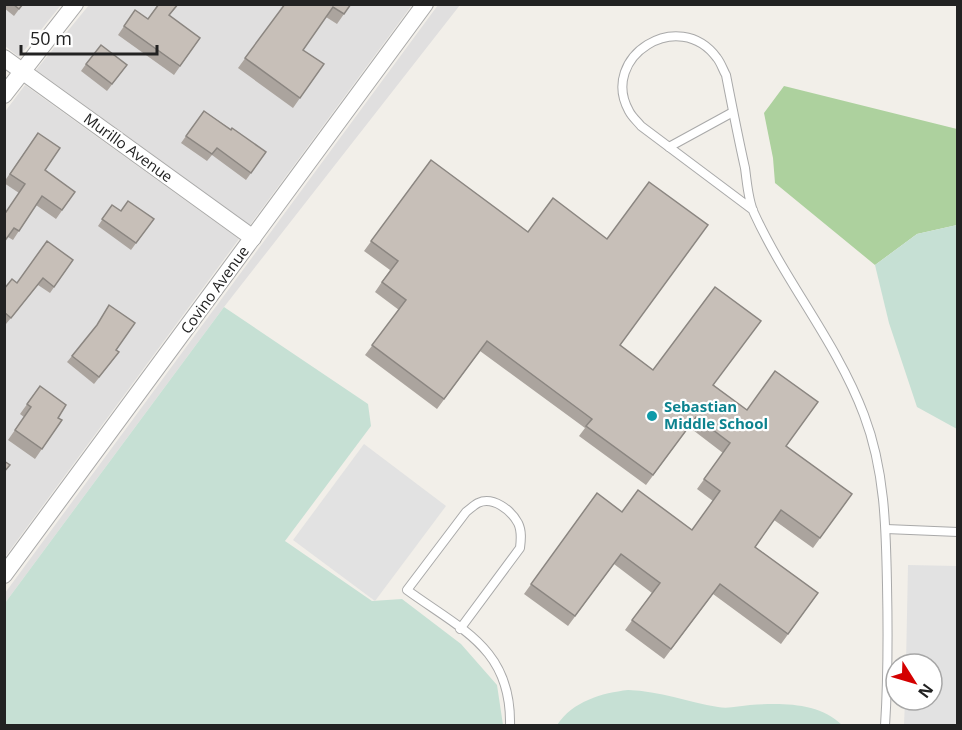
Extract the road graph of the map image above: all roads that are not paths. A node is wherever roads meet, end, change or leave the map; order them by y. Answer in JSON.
{"nodes":[{"id":1,"x":75,"y":4,"type":"edge"},
{"id":2,"x":425,"y":4,"type":"edge"},
{"id":3,"x":4,"y":58,"type":"edge"},
{"id":4,"x":22,"y":71,"type":"junction"},
{"id":5,"x":4,"y":95,"type":"edge"},
{"id":6,"x":733,"y":112,"type":"junction"},
{"id":7,"x":669,"y":147,"type":"junction"},
{"id":8,"x":753,"y":210,"type":"junction"},
{"id":9,"x":253,"y":238,"type":"junction"},
{"id":10,"x":886,"y":529,"type":"junction"},
{"id":11,"x":957,"y":532,"type":"edge"},
{"id":12,"x":4,"y":575,"type":"edge"},
{"id":13,"x":460,"y":629,"type":"junction"},
{"id":14,"x":510,"y":726,"type":"edge"},
{"id":15,"x":885,"y":726,"type":"edge"}],
"edges":[{"from":1,"to":4,"type":"street"},
{"from":2,"to":9,"type":"street","name":"Covino Avenue"},
{"from":3,"to":4,"type":"street","name":"Murillo Avenue"},
{"from":4,"to":5,"type":"street"},
{"from":4,"to":9,"type":"street","name":"Murillo Avenue"},
{"from":6,"to":7,"type":"lane"},
{"from":6,"to":7,"type":"lane"},
{"from":6,"to":8,"type":"lane"},
{"from":7,"to":8,"type":"lane"},
{"from":8,"to":10,"type":"lane"},
{"from":9,"to":12,"type":"street","name":"Covino Avenue"},
{"from":10,"to":11,"type":"lane"},
{"from":10,"to":15,"type":"lane"},
{"from":13,"to":13,"type":"lane"},
{"from":13,"to":14,"type":"lane"}]}
